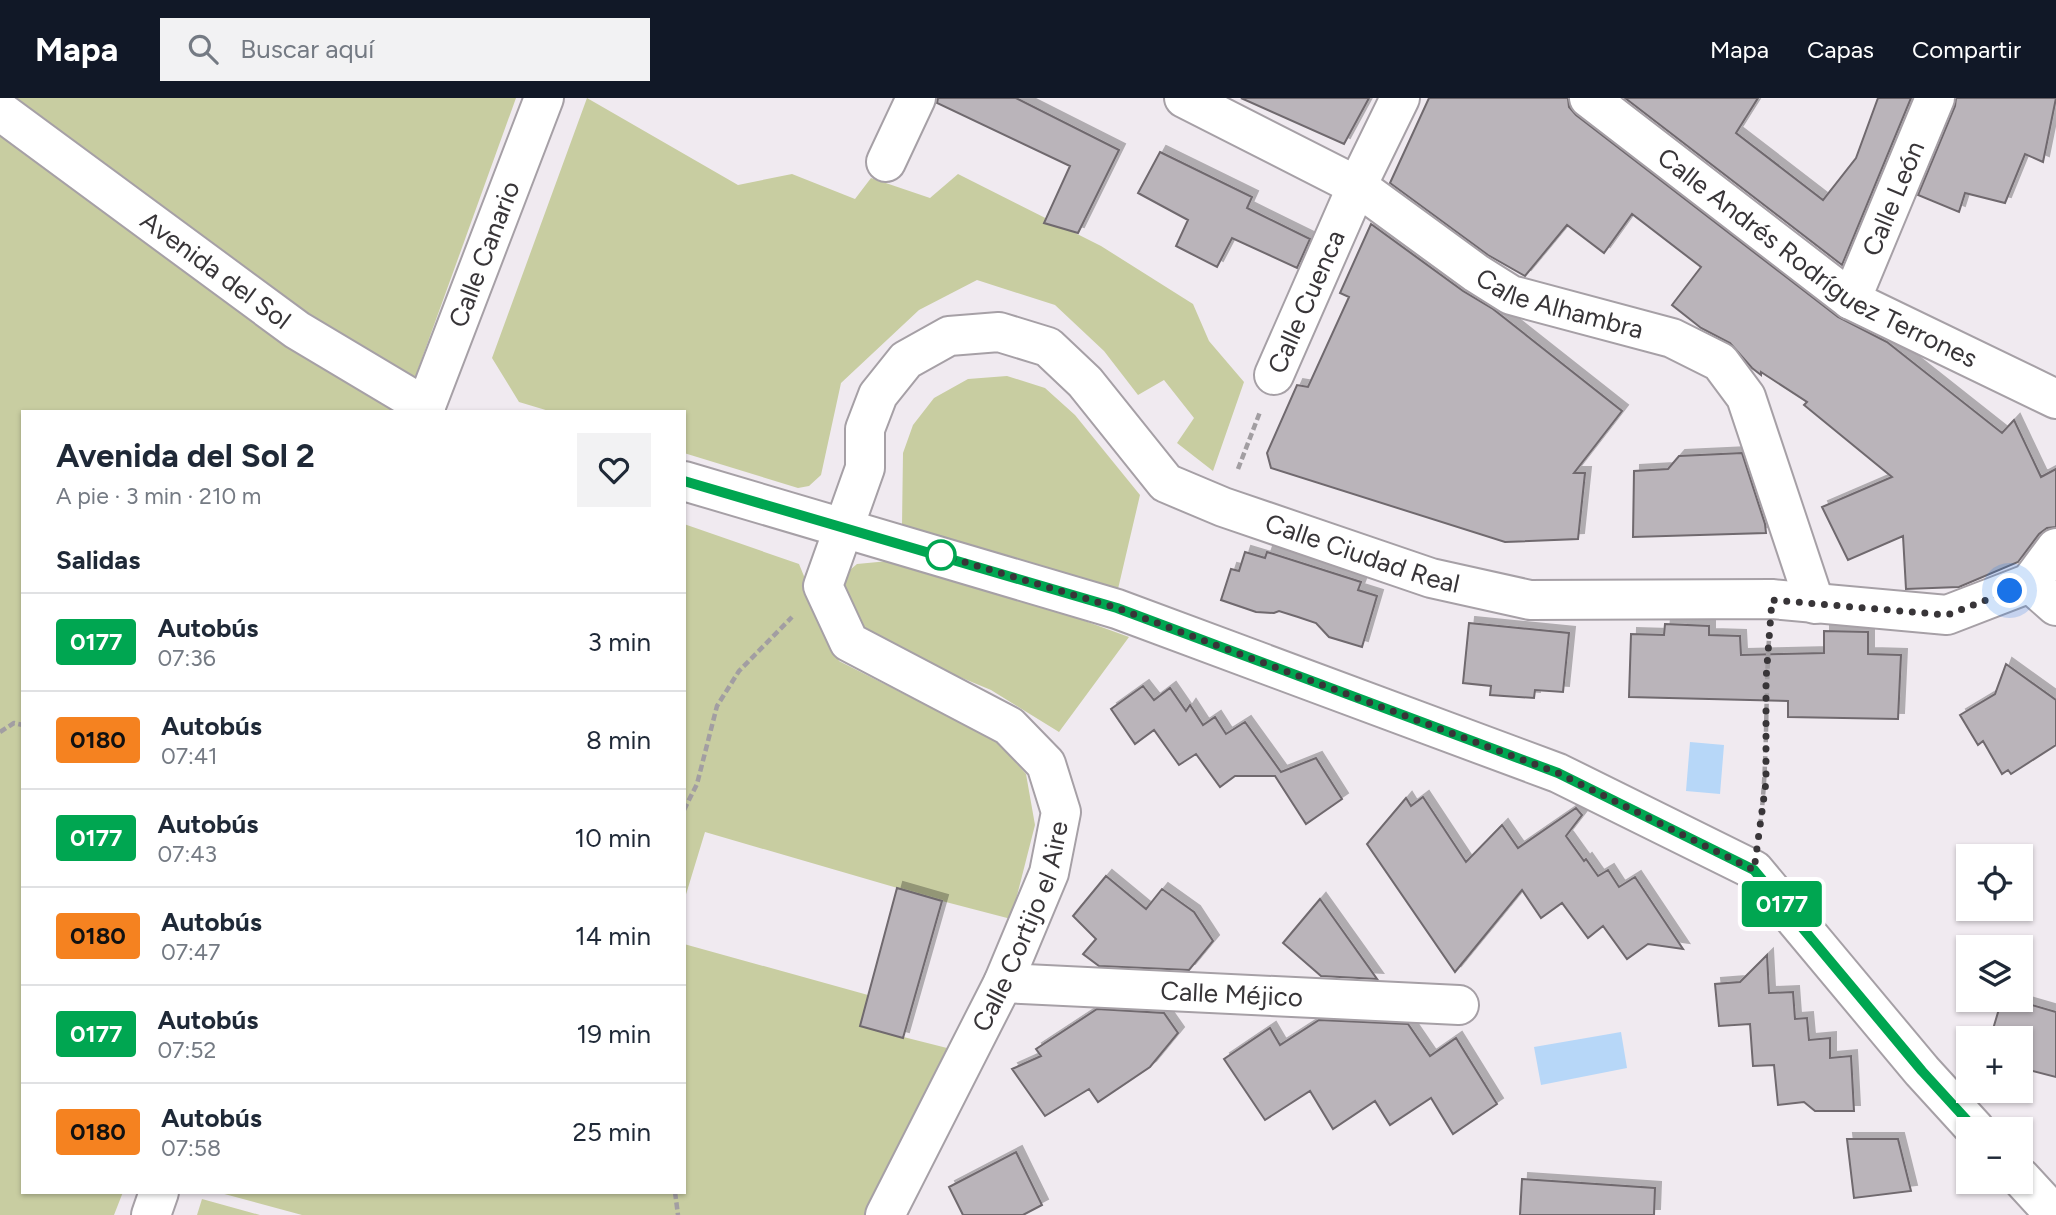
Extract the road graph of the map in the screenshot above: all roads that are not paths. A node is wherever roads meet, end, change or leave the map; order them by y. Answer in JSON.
{"nodes":[{"id":1,"x":544,"y":98,"type":"edge"},
{"id":2,"x":916,"y":98,"type":"edge"},
{"id":3,"x":1184,"y":98,"type":"edge"},
{"id":4,"x":1400,"y":98,"type":"edge"},
{"id":5,"x":1589,"y":98,"type":"edge"},
{"id":6,"x":1935,"y":98,"type":"edge"},
{"id":7,"x":0,"y":111,"type":"edge"},
{"id":8,"x":886,"y":162,"type":"dead end"},
{"id":9,"x":1357,"y":186,"type":"junction"},
{"id":10,"x":1851,"y":300,"type":"junction"},
{"id":11,"x":1274,"y":375,"type":"road end"},
{"id":12,"x":2056,"y":399,"type":"edge"},
{"id":13,"x":431,"y":410,"type":"edge"},
{"id":14,"x":686,"y":482,"type":"edge"},
{"id":15,"x":843,"y":526,"type":"junction"},
{"id":16,"x":2056,"y":548,"type":"edge"},
{"id":17,"x":2043,"y":594,"type":"edge"},
{"id":18,"x":1815,"y":604,"type":"junction"},
{"id":19,"x":1003,"y":983,"type":"junction"},
{"id":20,"x":1459,"y":1005,"type":"dead end"},
{"id":21,"x":1964,"y":1117,"type":"edge"},
{"id":22,"x":2033,"y":1191,"type":"edge"},
{"id":23,"x":158,"y":1194,"type":"edge"},
{"id":24,"x":151,"y":1215,"type":"edge"},
{"id":25,"x":885,"y":1215,"type":"edge"},
{"id":26,"x":2055,"y":1215,"type":"edge"}],
"edges":[{"from":1,"to":13,"type":"street","name":"Calle Canario"},
{"from":2,"to":8,"type":"street"},
{"from":3,"to":9,"type":"street","name":"Calle Alhambra"},
{"from":4,"to":9,"type":"street","name":"Calle Cuenca"},
{"from":5,"to":10,"type":"street","name":"Calle Andrés Rodríguez Terrones"},
{"from":6,"to":10,"type":"street","name":"Calle León"},
{"from":7,"to":13,"type":"street","name":"Avenida del Sol"},
{"from":9,"to":11,"type":"street","name":"Calle Cuenca"},
{"from":9,"to":18,"type":"street","name":"Calle Alhambra"},
{"from":10,"to":12,"type":"street","name":"Calle Andrés Rodríguez Terrones"},
{"from":14,"to":15,"type":"street"},
{"from":15,"to":18,"type":"street","name":"Calle Ciudad Real"},
{"from":15,"to":19,"type":"street","name":"Calle Cortijo el Aire"},
{"from":15,"to":21,"type":"street"},
{"from":16,"to":17,"type":"street","name":"Calle Ciudad Real"},
{"from":17,"to":18,"type":"street","name":"Calle Ciudad Real"},
{"from":19,"to":20,"type":"street","name":"Calle Méjico"},
{"from":19,"to":25,"type":"street","name":"Calle Cortijo el Aire"},
{"from":22,"to":26,"type":"street"},
{"from":23,"to":24,"type":"street"}]}
